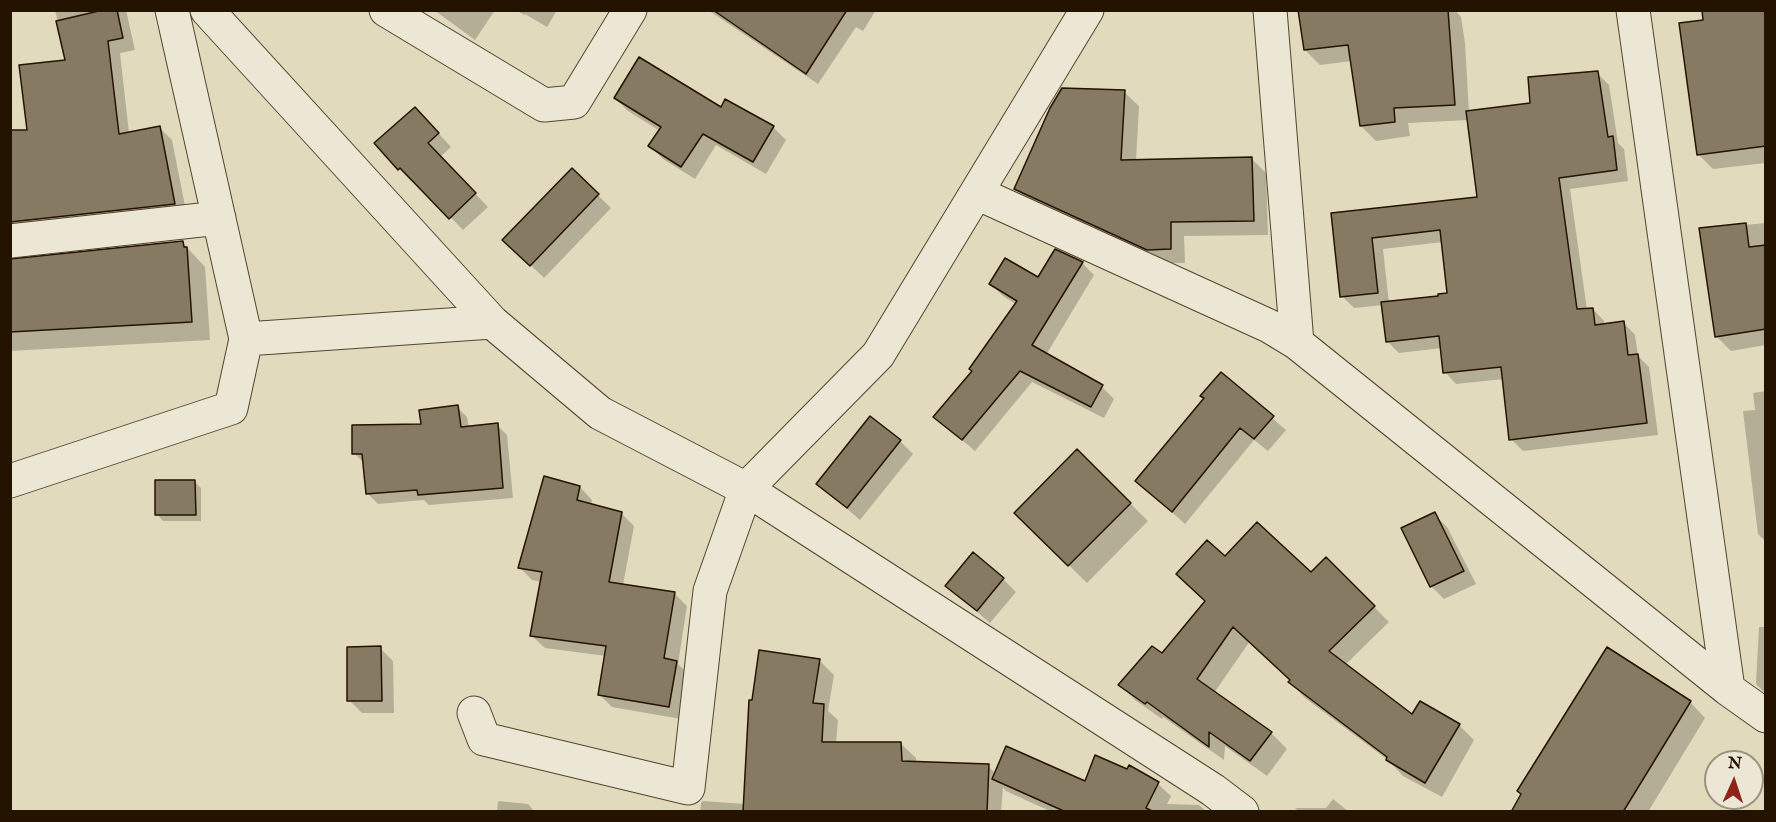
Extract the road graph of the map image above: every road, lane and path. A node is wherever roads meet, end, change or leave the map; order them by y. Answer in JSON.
{"nodes":[{"id":1,"x":172,"y":10,"type":"edge"},
{"id":2,"x":207,"y":10,"type":"edge"},
{"id":3,"x":386,"y":10,"type":"edge"},
{"id":4,"x":630,"y":10,"type":"edge"},
{"id":5,"x":1087,"y":10,"type":"edge"},
{"id":6,"x":1270,"y":10,"type":"edge"},
{"id":7,"x":1633,"y":10,"type":"edge"},
{"id":8,"x":977,"y":193,"type":"junction"},
{"id":9,"x":219,"y":218,"type":"junction"},
{"id":10,"x":10,"y":241,"type":"edge"},
{"id":11,"x":492,"y":322,"type":"junction"},
{"id":12,"x":246,"y":339,"type":"junction"},
{"id":13,"x":1297,"y":343,"type":"junction"},
{"id":14,"x":14,"y":476,"type":"edge"},
{"id":15,"x":746,"y":489,"type":"junction"},
{"id":16,"x":1728,"y":689,"type":"junction"},
{"id":17,"x":474,"y":713,"type":"dead end"},
{"id":18,"x":1766,"y":716,"type":"edge"},
{"id":19,"x":1242,"y":812,"type":"edge"}],
"edges":[{"from":1,"to":9,"type":"street"},
{"from":2,"to":11,"type":"street"},
{"from":3,"to":4,"type":"street"},
{"from":5,"to":8,"type":"street"},
{"from":6,"to":13,"type":"street"},
{"from":7,"to":16,"type":"street"},
{"from":8,"to":13,"type":"street"},
{"from":8,"to":15,"type":"street"},
{"from":9,"to":10,"type":"street"},
{"from":9,"to":12,"type":"street"},
{"from":11,"to":12,"type":"street"},
{"from":11,"to":15,"type":"street"},
{"from":12,"to":14,"type":"street"},
{"from":13,"to":16,"type":"street"},
{"from":15,"to":17,"type":"street"},
{"from":15,"to":19,"type":"street"},
{"from":16,"to":18,"type":"street"}]}
